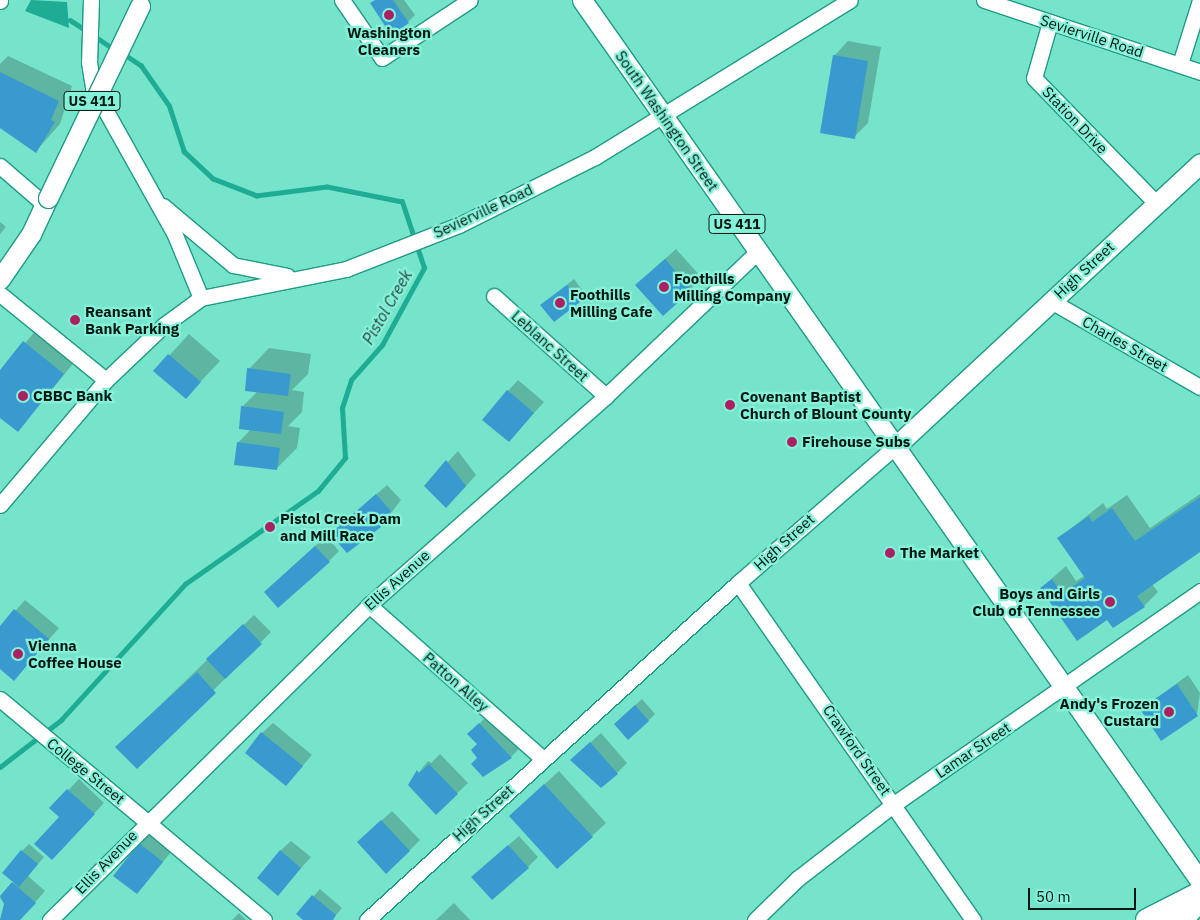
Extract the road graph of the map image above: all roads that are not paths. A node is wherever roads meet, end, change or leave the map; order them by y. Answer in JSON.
{"nodes":[{"id":1,"x":92,"y":0,"type":"edge"},
{"id":2,"x":342,"y":0,"type":"edge"},
{"id":3,"x":470,"y":0,"type":"edge"},
{"id":4,"x":582,"y":0,"type":"edge"},
{"id":5,"x":850,"y":0,"type":"edge"},
{"id":6,"x":984,"y":0,"type":"edge"},
{"id":7,"x":1200,"y":0,"type":"edge"},
{"id":8,"x":142,"y":3,"type":"edge"},
{"id":9,"x":1050,"y":22,"type":"junction"},
{"id":10,"x":1180,"y":64,"type":"junction"},
{"id":11,"x":1200,"y":72,"type":"edge"},
{"id":12,"x":664,"y":116,"type":"junction"},
{"id":13,"x":1200,"y":163,"type":"edge"},
{"id":14,"x":0,"y":166,"type":"edge"},
{"id":15,"x":154,"y":198,"type":"junction"},
{"id":16,"x":46,"y":202,"type":"junction"},
{"id":17,"x":1156,"y":203,"type":"junction"},
{"id":18,"x":756,"y":253,"type":"junction"},
{"id":19,"x":303,"y":277,"type":"junction"},
{"id":20,"x":0,"y":279,"type":"edge"},
{"id":21,"x":0,"y":294,"type":"edge"},
{"id":22,"x":494,"y":296,"type":"dead end"},
{"id":23,"x":201,"y":298,"type":"junction"},
{"id":24,"x":1051,"y":302,"type":"junction"},
{"id":25,"x":106,"y":380,"type":"junction"},
{"id":26,"x":1200,"y":387,"type":"edge"},
{"id":27,"x":606,"y":396,"type":"junction"},
{"id":28,"x":897,"y":445,"type":"junction"},
{"id":29,"x":0,"y":505,"type":"edge"},
{"id":30,"x":738,"y":583,"type":"junction"},
{"id":31,"x":1200,"y":591,"type":"edge"},
{"id":32,"x":369,"y":605,"type":"junction"},
{"id":33,"x":1063,"y":688,"type":"junction"},
{"id":34,"x":0,"y":699,"type":"edge"},
{"id":35,"x":543,"y":759,"type":"junction"},
{"id":36,"x":894,"y":804,"type":"junction"},
{"id":37,"x":147,"y":820,"type":"junction"},
{"id":38,"x":1200,"y":881,"type":"edge"},
{"id":39,"x":1200,"y":893,"type":"edge"},
{"id":40,"x":1200,"y":899,"type":"edge"},
{"id":41,"x":50,"y":920,"type":"edge"},
{"id":42,"x":264,"y":920,"type":"edge"},
{"id":43,"x":367,"y":920,"type":"edge"},
{"id":44,"x":755,"y":920,"type":"edge"},
{"id":45,"x":974,"y":920,"type":"edge"},
{"id":46,"x":1147,"y":920,"type":"edge"},
{"id":47,"x":1182,"y":920,"type":"edge"}],
"edges":[{"from":1,"to":15,"type":"street"},
{"from":2,"to":3,"type":"street"},
{"from":4,"to":12,"type":"main road","name":"South Washington Street","number":"US 411"},
{"from":5,"to":12,"type":"street","name":"Sevierville Road"},
{"from":6,"to":9,"type":"street","name":"Sevierville Road"},
{"from":7,"to":10,"type":"street"},
{"from":8,"to":16,"type":"main road","number":"US 411","bridge":true},
{"from":9,"to":10,"type":"street","name":"Sevierville Road"},
{"from":9,"to":17,"type":"street","name":"Station Drive"},
{"from":10,"to":11,"type":"street","name":"Sevierville Road"},
{"from":12,"to":18,"type":"main road","name":"South Washington Street","number":"US 411"},
{"from":12,"to":19,"type":"street","name":"Sevierville Road"},
{"from":13,"to":17,"type":"main road","name":"High Street"},
{"from":14,"to":16,"type":"street"},
{"from":15,"to":19,"type":"street"},
{"from":15,"to":23,"type":"street"},
{"from":16,"to":20,"type":"main road","number":"US 411"},
{"from":17,"to":24,"type":"main road","name":"High Street"},
{"from":18,"to":27,"type":"street","name":"Ellis Avenue"},
{"from":18,"to":28,"type":"main road","name":"South Washington Street","number":"US 411"},
{"from":19,"to":23,"type":"street","name":"Sevierville Road"},
{"from":21,"to":25,"type":"street"},
{"from":22,"to":27,"type":"street","name":"Leblanc Street"},
{"from":23,"to":25,"type":"street","name":"Sevierville Road"},
{"from":24,"to":26,"type":"street","name":"Charles Street"},
{"from":24,"to":28,"type":"main road","name":"High Street"},
{"from":25,"to":29,"type":"street","name":"Sevierville Road"},
{"from":27,"to":32,"type":"street","name":"Ellis Avenue"},
{"from":28,"to":30,"type":"street","name":"High Street"},
{"from":28,"to":33,"type":"main road","name":"South Washington Street"},
{"from":30,"to":35,"type":"street","name":"High Street"},
{"from":30,"to":36,"type":"street","name":"Crawford Street"},
{"from":31,"to":33,"type":"street","name":"Lamar Street"},
{"from":32,"to":35,"type":"street","name":"Patton Alley"},
{"from":32,"to":37,"type":"street","name":"Ellis Avenue"},
{"from":33,"to":36,"type":"street","name":"Lamar Street"},
{"from":33,"to":38,"type":"main road","name":"South Washington Street"},
{"from":34,"to":37,"type":"street","name":"College Street"},
{"from":35,"to":43,"type":"street","name":"High Street"},
{"from":36,"to":44,"type":"street","name":"Lamar Street"},
{"from":36,"to":45,"type":"street","name":"Crawford Street"},
{"from":37,"to":41,"type":"street","name":"Ellis Avenue"},
{"from":37,"to":42,"type":"street","name":"College Street"},
{"from":39,"to":46,"type":"highway"},
{"from":40,"to":47,"type":"highway"}]}
